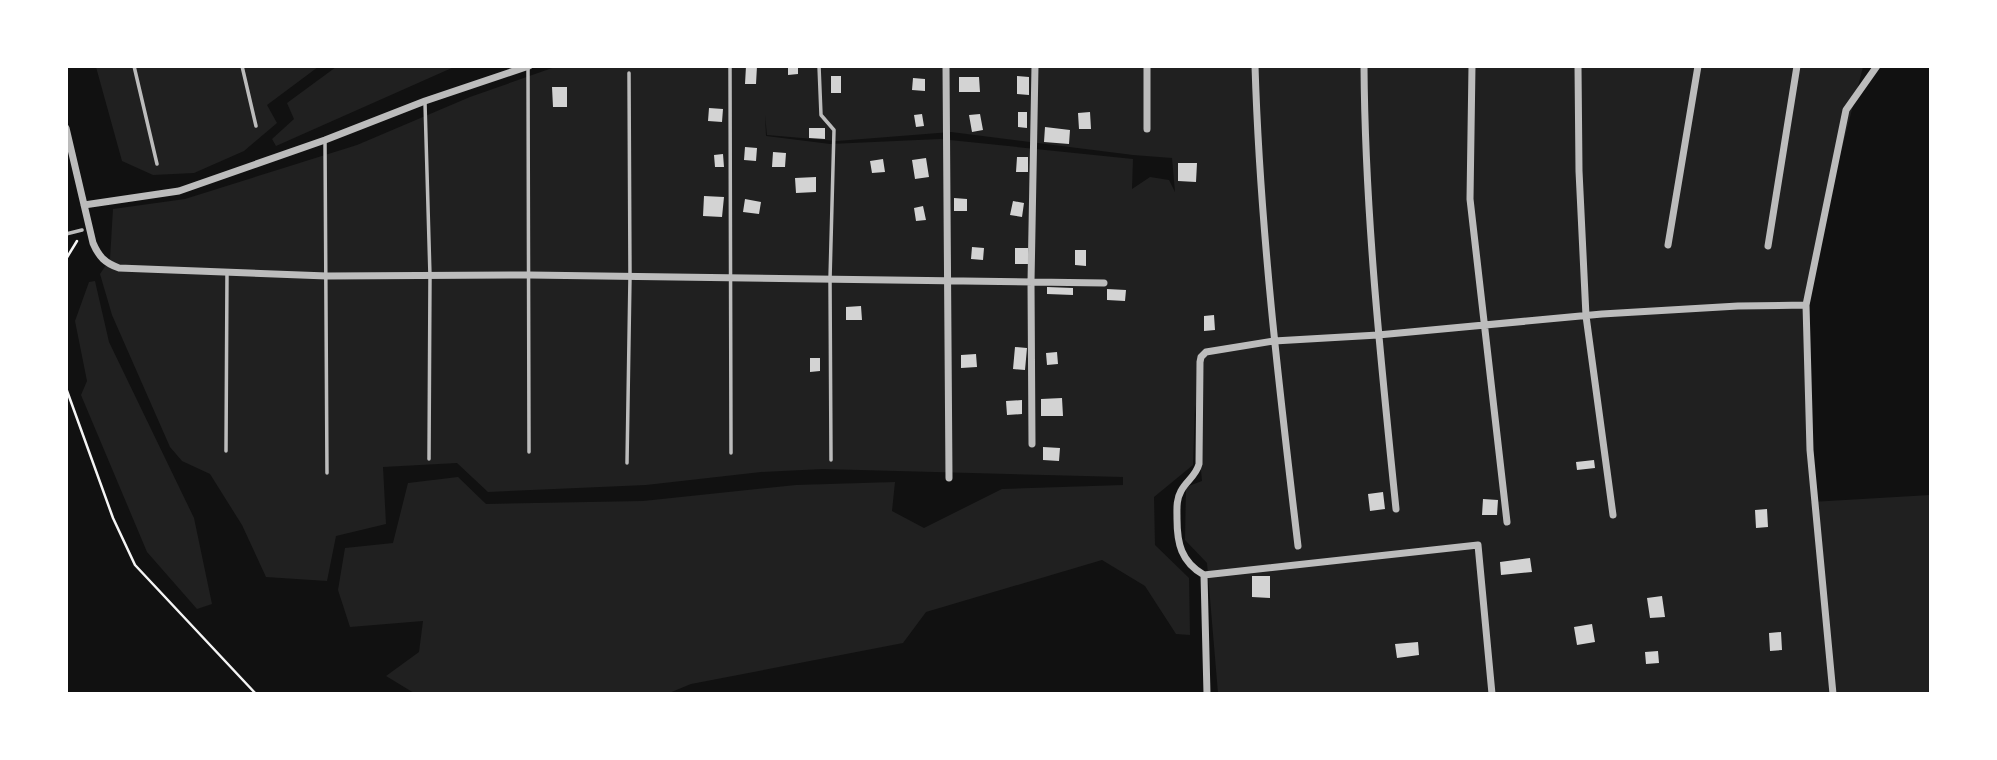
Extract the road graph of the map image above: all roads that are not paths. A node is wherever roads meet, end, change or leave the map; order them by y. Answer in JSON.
{"nodes":[{"id":1,"x":134,"y":66,"type":"edge"},
{"id":2,"x":242,"y":66,"type":"edge"},
{"id":3,"x":730,"y":66,"type":"edge"},
{"id":4,"x":819,"y":66,"type":"edge"},
{"id":5,"x":946,"y":66,"type":"edge"},
{"id":6,"x":1035,"y":66,"type":"edge"},
{"id":7,"x":1147,"y":66,"type":"edge"},
{"id":8,"x":1255,"y":66,"type":"edge"},
{"id":9,"x":1364,"y":66,"type":"edge"},
{"id":10,"x":1472,"y":66,"type":"edge"},
{"id":11,"x":1578,"y":66,"type":"edge"},
{"id":12,"x":1698,"y":66,"type":"edge"},
{"id":13,"x":1797,"y":66,"type":"edge"},
{"id":14,"x":1877,"y":66,"type":"edge"},
{"id":15,"x":528,"y":67,"type":"edge"},
{"id":16,"x":629,"y":73,"type":"dead end"},
{"id":17,"x":425,"y":101,"type":"junction"},
{"id":18,"x":256,"y":126,"type":"dead end"},
{"id":19,"x":66,"y":128,"type":"edge"},
{"id":20,"x":1147,"y":129,"type":"dead end"},
{"id":21,"x":325,"y":140,"type":"junction"},
{"id":22,"x":157,"y":164,"type":"dead end"},
{"id":23,"x":84,"y":205,"type":"junction"},
{"id":24,"x":82,"y":230,"type":"dead end"},
{"id":25,"x":66,"y":234,"type":"edge"},
{"id":26,"x":1668,"y":245,"type":"dead end"},
{"id":27,"x":1769,"y":246,"type":"dead end"},
{"id":28,"x":227,"y":273,"type":"junction"},
{"id":29,"x":530,"y":275,"type":"junction"},
{"id":30,"x":327,"y":276,"type":"junction"},
{"id":31,"x":430,"y":276,"type":"junction"},
{"id":32,"x":630,"y":277,"type":"junction"},
{"id":33,"x":730,"y":279,"type":"junction"},
{"id":34,"x":830,"y":279,"type":"junction"},
{"id":35,"x":948,"y":282,"type":"junction"},
{"id":36,"x":1031,"y":282,"type":"junction"},
{"id":37,"x":1104,"y":283,"type":"dead end"},
{"id":38,"x":1806,"y":305,"type":"junction"},
{"id":39,"x":1586,"y":316,"type":"junction"},
{"id":40,"x":1485,"y":325,"type":"junction"},
{"id":41,"x":1378,"y":335,"type":"junction"},
{"id":42,"x":1274,"y":341,"type":"junction"},
{"id":43,"x":1032,"y":444,"type":"dead end"},
{"id":44,"x":226,"y":451,"type":"dead end"},
{"id":45,"x":528,"y":452,"type":"dead end"},
{"id":46,"x":731,"y":453,"type":"dead end"},
{"id":47,"x":429,"y":459,"type":"dead end"},
{"id":48,"x":831,"y":460,"type":"dead end"},
{"id":49,"x":627,"y":463,"type":"dead end"},
{"id":50,"x":327,"y":473,"type":"dead end"},
{"id":51,"x":948,"y":478,"type":"dead end"},
{"id":52,"x":1396,"y":509,"type":"dead end"},
{"id":53,"x":1613,"y":515,"type":"dead end"},
{"id":54,"x":1507,"y":522,"type":"dead end"},
{"id":55,"x":1298,"y":546,"type":"dead end"},
{"id":56,"x":1204,"y":575,"type":"junction"},
{"id":57,"x":1207,"y":694,"type":"edge"},
{"id":58,"x":1492,"y":694,"type":"edge"},
{"id":59,"x":1833,"y":694,"type":"edge"}],
"edges":[{"from":1,"to":22,"type":"lane"},
{"from":2,"to":18,"type":"lane"},
{"from":3,"to":33,"type":"lane"},
{"from":4,"to":34,"type":"lane"},
{"from":5,"to":35,"type":"street"},
{"from":6,"to":36,"type":"street"},
{"from":7,"to":20,"type":"street"},
{"from":8,"to":42,"type":"street"},
{"from":9,"to":41,"type":"street"},
{"from":10,"to":40,"type":"street"},
{"from":11,"to":39,"type":"street"},
{"from":12,"to":26,"type":"street"},
{"from":13,"to":27,"type":"street"},
{"from":14,"to":38,"type":"street"},
{"from":15,"to":17,"type":"street"},
{"from":15,"to":29,"type":"lane"},
{"from":16,"to":32,"type":"lane"},
{"from":17,"to":21,"type":"street"},
{"from":17,"to":31,"type":"lane"},
{"from":19,"to":23,"type":"street"},
{"from":21,"to":23,"type":"street"},
{"from":21,"to":30,"type":"lane"},
{"from":23,"to":28,"type":"street"},
{"from":24,"to":25,"type":"lane"},
{"from":28,"to":30,"type":"street"},
{"from":28,"to":44,"type":"lane"},
{"from":29,"to":31,"type":"street"},
{"from":29,"to":32,"type":"street"},
{"from":29,"to":45,"type":"lane"},
{"from":30,"to":31,"type":"street"},
{"from":30,"to":50,"type":"lane"},
{"from":31,"to":47,"type":"lane"},
{"from":32,"to":33,"type":"street"},
{"from":32,"to":49,"type":"lane"},
{"from":33,"to":34,"type":"street"},
{"from":33,"to":46,"type":"lane"},
{"from":34,"to":35,"type":"street"},
{"from":34,"to":48,"type":"lane"},
{"from":35,"to":36,"type":"street"},
{"from":35,"to":51,"type":"street"},
{"from":36,"to":37,"type":"street"},
{"from":36,"to":43,"type":"street"},
{"from":38,"to":39,"type":"street"},
{"from":38,"to":59,"type":"street"},
{"from":39,"to":40,"type":"street"},
{"from":39,"to":53,"type":"street"},
{"from":40,"to":41,"type":"street"},
{"from":40,"to":54,"type":"street"},
{"from":41,"to":42,"type":"street"},
{"from":41,"to":52,"type":"street"},
{"from":42,"to":55,"type":"street"},
{"from":42,"to":56,"type":"street"},
{"from":56,"to":57,"type":"street"},
{"from":56,"to":58,"type":"street"}]}
